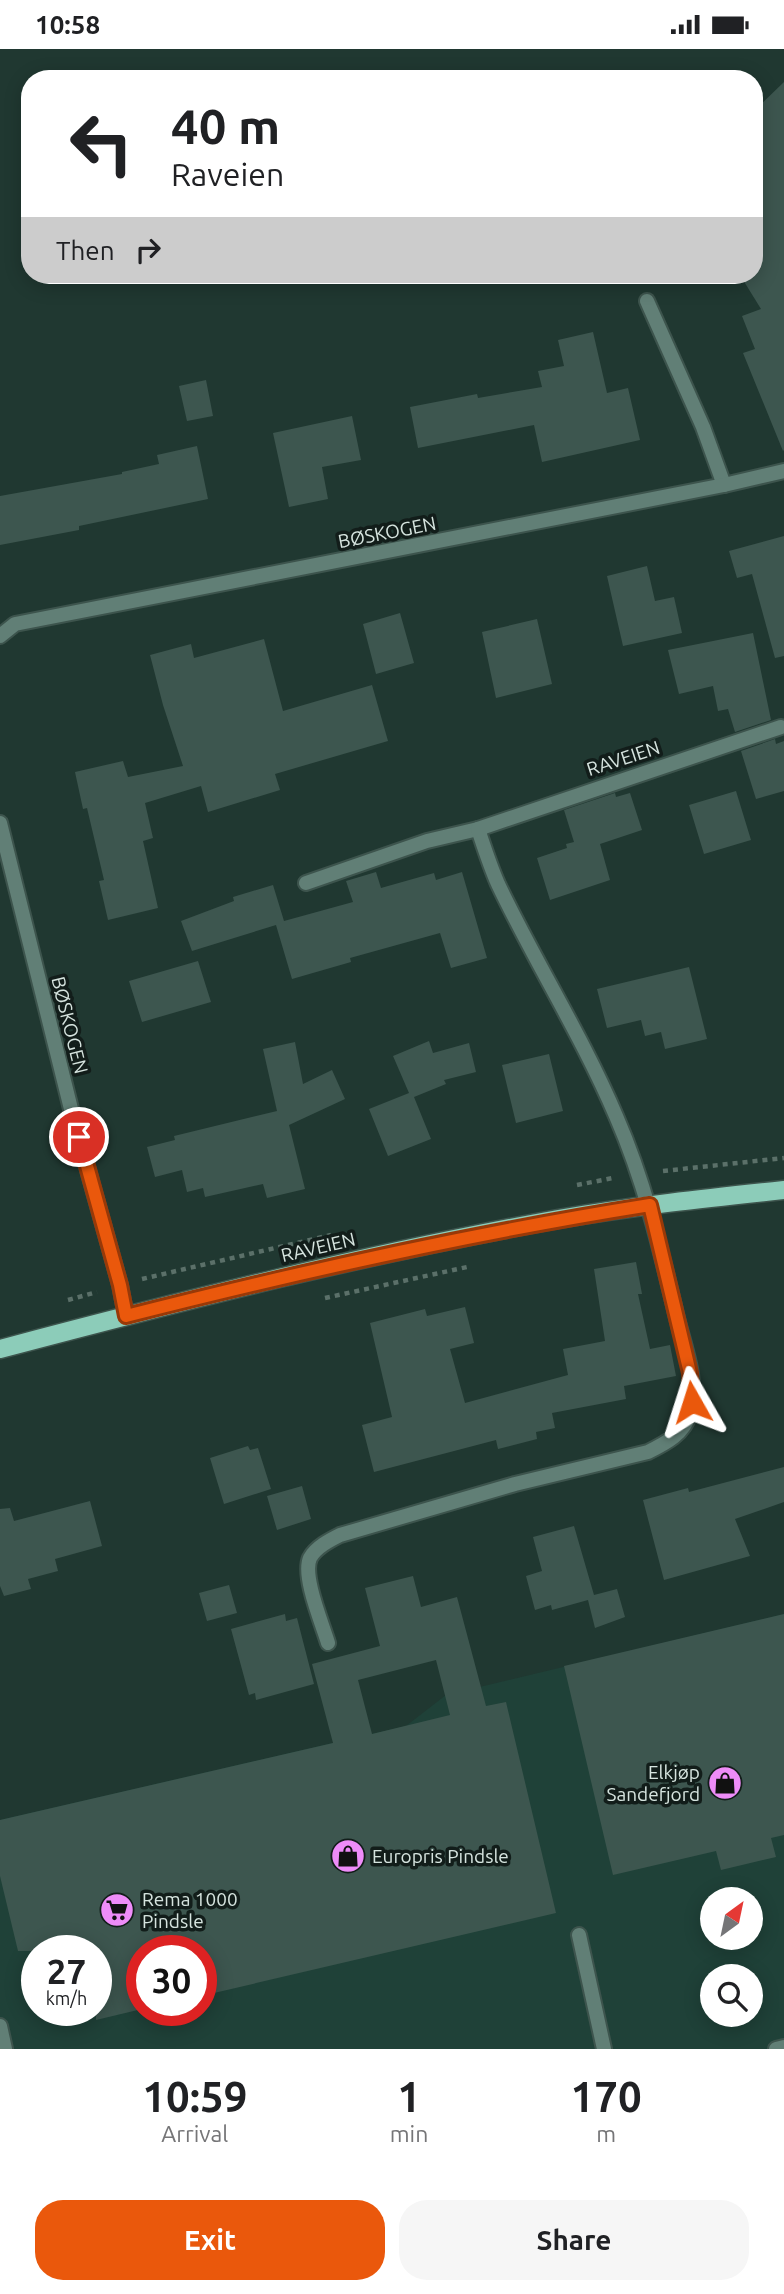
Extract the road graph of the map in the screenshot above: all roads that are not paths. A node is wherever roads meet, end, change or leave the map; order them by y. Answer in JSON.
{"nodes":[{"id":1,"x":647,"y":301,"type":"dead end"},
{"id":2,"x":784,"y":471,"type":"edge"},
{"id":3,"x":724,"y":485,"type":"junction"},
{"id":4,"x":0,"y":636,"type":"edge"},
{"id":5,"x":781,"y":727,"type":"dead end"},
{"id":6,"x":0,"y":823,"type":"edge"},
{"id":7,"x":478,"y":829,"type":"junction"},
{"id":8,"x":306,"y":883,"type":"dead end"},
{"id":9,"x":784,"y":1189,"type":"edge"},
{"id":10,"x":650,"y":1205,"type":"junction"},
{"id":11,"x":126,"y":1316,"type":"junction"},
{"id":12,"x":0,"y":1349,"type":"edge"},
{"id":13,"x":328,"y":1643,"type":"dead end"},
{"id":14,"x":579,"y":1935,"type":"dead end"},
{"id":15,"x":0,"y":2026,"type":"edge"},
{"id":16,"x":784,"y":2047,"type":"edge"},
{"id":17,"x":5,"y":2049,"type":"edge"},
{"id":18,"x":604,"y":2049,"type":"edge"},
{"id":19,"x":776,"y":2049,"type":"edge"}],
"edges":[{"from":1,"to":3,"type":"street"},
{"from":2,"to":3,"type":"street","name":"BØSKOGEN"},
{"from":3,"to":4,"type":"street","name":"BØSKOGEN"},
{"from":5,"to":7,"type":"street","name":"RAVEIEN"},
{"from":6,"to":11,"type":"street","name":"BØSKOGEN"},
{"from":7,"to":8,"type":"street","name":"RAVEIEN"},
{"from":7,"to":10,"type":"street"},
{"from":9,"to":10,"type":"main road","name":"RAVEIEN"},
{"from":10,"to":11,"type":"main road","name":"RAVEIEN"},
{"from":10,"to":13,"type":"street"},
{"from":11,"to":12,"type":"main road","name":"RAVEIEN"},
{"from":14,"to":18,"type":"street"},
{"from":15,"to":17,"type":"street"},
{"from":16,"to":19,"type":"street"}]}
